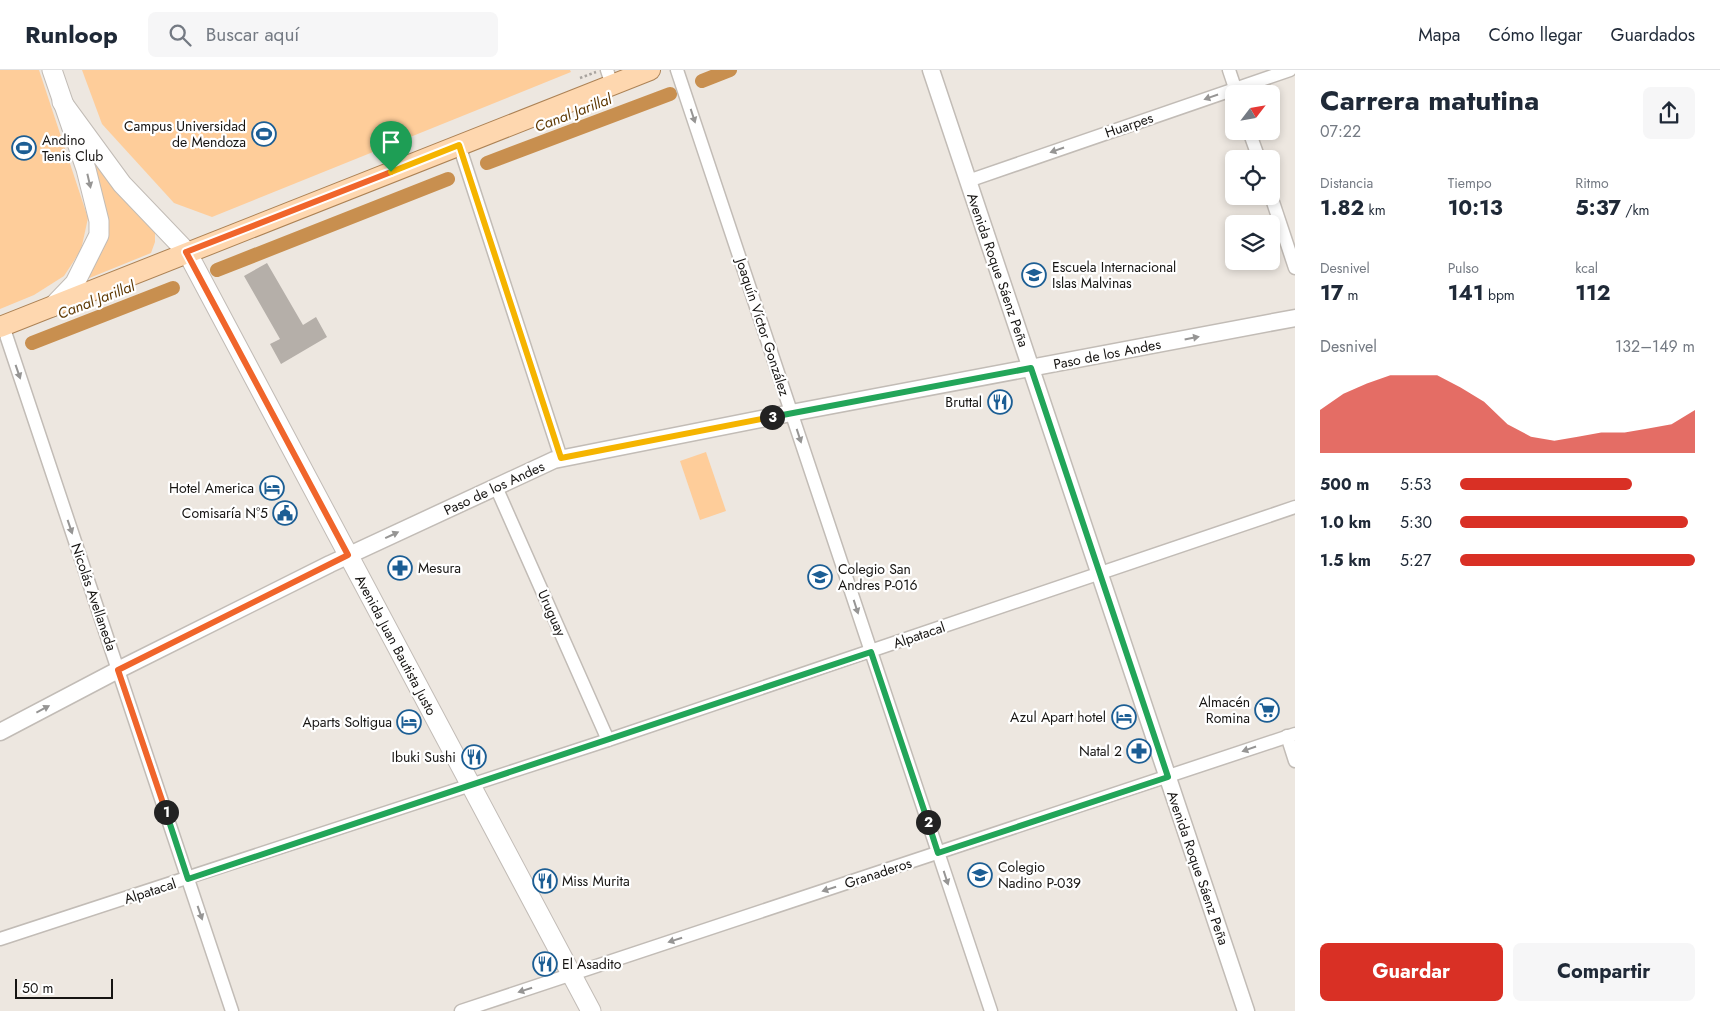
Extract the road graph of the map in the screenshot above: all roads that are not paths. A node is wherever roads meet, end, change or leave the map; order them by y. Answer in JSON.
{"nodes":[{"id":1,"x":52,"y":70,"type":"edge"},
{"id":2,"x":650,"y":70,"type":"edge"},
{"id":3,"x":677,"y":70,"type":"edge"},
{"id":4,"x":931,"y":70,"type":"edge"},
{"id":5,"x":1229,"y":70,"type":"edge"},
{"id":6,"x":1290,"y":70,"type":"edge"},
{"id":7,"x":610,"y":77,"type":"edge"},
{"id":8,"x":1234,"y":85,"type":"edge"},
{"id":9,"x":1251,"y":85,"type":"edge"},
{"id":10,"x":1225,"y":95,"type":"edge"},
{"id":11,"x":62,"y":102,"type":"junction"},
{"id":12,"x":459,"y":145,"type":"junction"},
{"id":13,"x":968,"y":181,"type":"junction"},
{"id":14,"x":1274,"y":205,"type":"edge"},
{"id":15,"x":186,"y":252,"type":"junction"},
{"id":16,"x":1295,"y":268,"type":"edge"},
{"id":17,"x":52,"y":307,"type":"junction"},
{"id":18,"x":1295,"y":318,"type":"edge"},
{"id":19,"x":2,"y":327,"type":"edge"},
{"id":20,"x":1031,"y":368,"type":"junction"},
{"id":21,"x":791,"y":413,"type":"junction"},
{"id":22,"x":561,"y":458,"type":"junction"},
{"id":23,"x":496,"y":487,"type":"junction"},
{"id":24,"x":1295,"y":507,"type":"edge"},
{"id":25,"x":348,"y":555,"type":"junction"},
{"id":26,"x":1100,"y":574,"type":"junction"},
{"id":27,"x":871,"y":652,"type":"junction"},
{"id":28,"x":118,"y":670,"type":"junction"},
{"id":29,"x":0,"y":732,"type":"edge"},
{"id":30,"x":1291,"y":735,"type":"edge"},
{"id":31,"x":608,"y":740,"type":"junction"},
{"id":32,"x":1295,"y":761,"type":"edge"},
{"id":33,"x":1168,"y":777,"type":"junction"},
{"id":34,"x":470,"y":784,"type":"junction"},
{"id":35,"x":938,"y":853,"type":"junction"},
{"id":36,"x":188,"y":879,"type":"junction"},
{"id":37,"x":0,"y":939,"type":"edge"},
{"id":38,"x":572,"y":975,"type":"junction"},
{"id":39,"x":232,"y":1011,"type":"edge"},
{"id":40,"x":461,"y":1011,"type":"edge"},
{"id":41,"x":591,"y":1011,"type":"edge"},
{"id":42,"x":991,"y":1011,"type":"edge"},
{"id":43,"x":1246,"y":1011,"type":"edge"}],
"edges":[{"from":1,"to":11,"type":"main road"},
{"from":2,"to":7,"type":"main road"},
{"from":3,"to":21,"type":"street","name":"Joaquín Víctor González","one_way":true},
{"from":4,"to":13,"type":"street","name":"Avenida Roque Sáenz Peña"},
{"from":5,"to":8,"type":"street"},
{"from":6,"to":9,"type":"street","name":"Huarpes"},
{"from":7,"to":12,"type":"main road"},
{"from":10,"to":13,"type":"street","name":"Huarpes","one_way":true},
{"from":11,"to":15,"type":"main road","name":"Avenida Juan Bautista Justo"},
{"from":11,"to":17,"type":"main road","one_way":true},
{"from":12,"to":15,"type":"main road"},
{"from":12,"to":22,"type":"street"},
{"from":13,"to":20,"type":"street","name":"Avenida Roque Sáenz Peña"},
{"from":14,"to":16,"type":"street"},
{"from":15,"to":17,"type":"main road"},
{"from":15,"to":25,"type":"main road","name":"Avenida Juan Bautista Justo"},
{"from":17,"to":19,"type":"main road"},
{"from":20,"to":18,"type":"street","name":"Paso de los Andes","one_way":true},
{"from":19,"to":28,"type":"street","name":"Nicolás Avellaneda","one_way":true},
{"from":20,"to":21,"type":"street","name":"Paso de los Andes"},
{"from":20,"to":26,"type":"street","name":"Avenida Roque Sáenz Peña"},
{"from":21,"to":22,"type":"street","name":"Paso de los Andes"},
{"from":21,"to":27,"type":"street","name":"Joaquín Víctor González","one_way":true},
{"from":22,"to":23,"type":"street","name":"Paso de los Andes"},
{"from":25,"to":23,"type":"street","name":"Paso de los Andes","one_way":true},
{"from":23,"to":31,"type":"street","name":"Uruguay"},
{"from":24,"to":26,"type":"street","name":"Alpatacal"},
{"from":25,"to":28,"type":"street","name":"Paso de los Andes"},
{"from":25,"to":34,"type":"main road","name":"Avenida Juan Bautista Justo"},
{"from":26,"to":27,"type":"street","name":"Alpatacal"},
{"from":26,"to":33,"type":"street","name":"Avenida Roque Sáenz Peña"},
{"from":27,"to":31,"type":"street","name":"Alpatacal"},
{"from":27,"to":35,"type":"street","name":"Joaquín Víctor González"},
{"from":29,"to":28,"type":"street","name":"Paso de los Andes","one_way":true},
{"from":28,"to":36,"type":"street","name":"Nicolás Avellaneda"},
{"from":30,"to":32,"type":"street"},
{"from":30,"to":33,"type":"street","name":"Granaderos","one_way":true},
{"from":31,"to":34,"type":"street","name":"Alpatacal"},
{"from":33,"to":35,"type":"street","name":"Granaderos"},
{"from":33,"to":43,"type":"street","name":"Avenida Roque Sáenz Peña"},
{"from":34,"to":36,"type":"street","name":"Alpatacal"},
{"from":34,"to":38,"type":"main road","name":"Avenida Juan Bautista Justo"},
{"from":35,"to":38,"type":"street","name":"Granaderos","one_way":true},
{"from":35,"to":42,"type":"street","name":"Joaquín Víctor González","one_way":true},
{"from":36,"to":37,"type":"street","name":"Alpatacal"},
{"from":36,"to":39,"type":"street","name":"Nicolás Avellaneda","one_way":true},
{"from":38,"to":40,"type":"street","name":"Granaderos","one_way":true},
{"from":38,"to":41,"type":"main road","name":"Avenida Juan Bautista Justo"}]}
